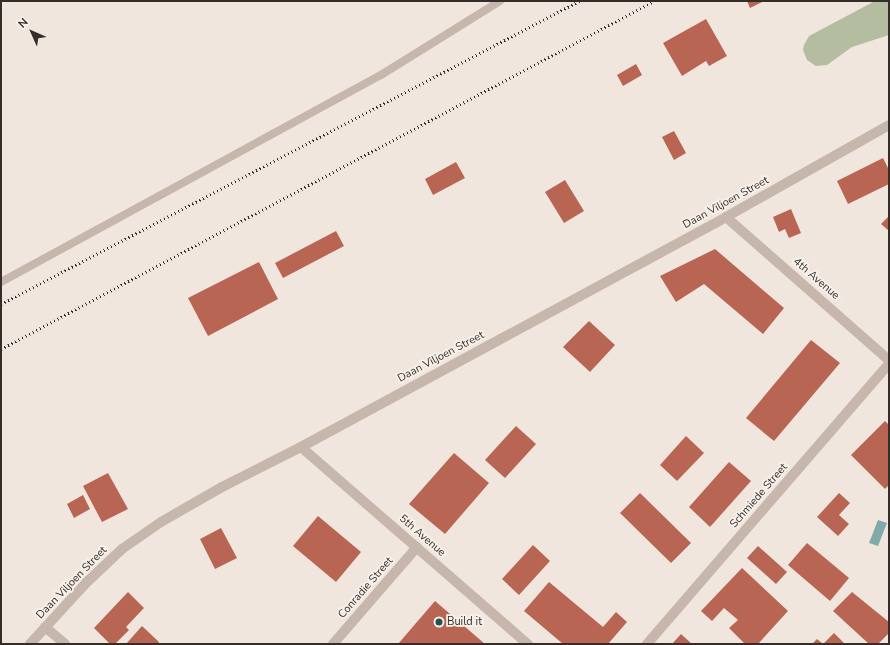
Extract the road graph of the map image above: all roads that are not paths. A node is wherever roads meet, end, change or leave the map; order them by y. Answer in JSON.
{"nodes":[{"id":1,"x":500,"y":1,"type":"edge"},
{"id":2,"x":889,"y":125,"type":"edge"},
{"id":3,"x":726,"y":217,"type":"junction"},
{"id":4,"x":1,"y":282,"type":"edge"},
{"id":5,"x":889,"y":360,"type":"edge"},
{"id":6,"x":889,"y":364,"type":"edge"},
{"id":7,"x":301,"y":447,"type":"junction"},
{"id":8,"x":417,"y":547,"type":"junction"},
{"id":9,"x":45,"y":627,"type":"junction"},
{"id":10,"x":30,"y":644,"type":"edge"},
{"id":11,"x":65,"y":644,"type":"edge"},
{"id":12,"x":333,"y":644,"type":"edge"},
{"id":13,"x":528,"y":644,"type":"edge"},
{"id":14,"x":647,"y":644,"type":"edge"}],
"edges":[{"from":1,"to":4,"type":"lane"},
{"from":2,"to":3,"type":"street","name":"Daan Viljoen Street"},
{"from":3,"to":5,"type":"street","name":"4th Avenue"},
{"from":3,"to":7,"type":"street","name":"Daan Viljoen Street"},
{"from":6,"to":14,"type":"street","name":"Schmiede Street"},
{"from":7,"to":8,"type":"street","name":"5th Avenue"},
{"from":7,"to":9,"type":"street","name":"Daan Viljoen Street"},
{"from":8,"to":12,"type":"street","name":"Conradie Street"},
{"from":8,"to":13,"type":"street","name":"5th Avenue"},
{"from":9,"to":10,"type":"street","name":"Daan Viljoen Street"},
{"from":9,"to":11,"type":"street"}]}
